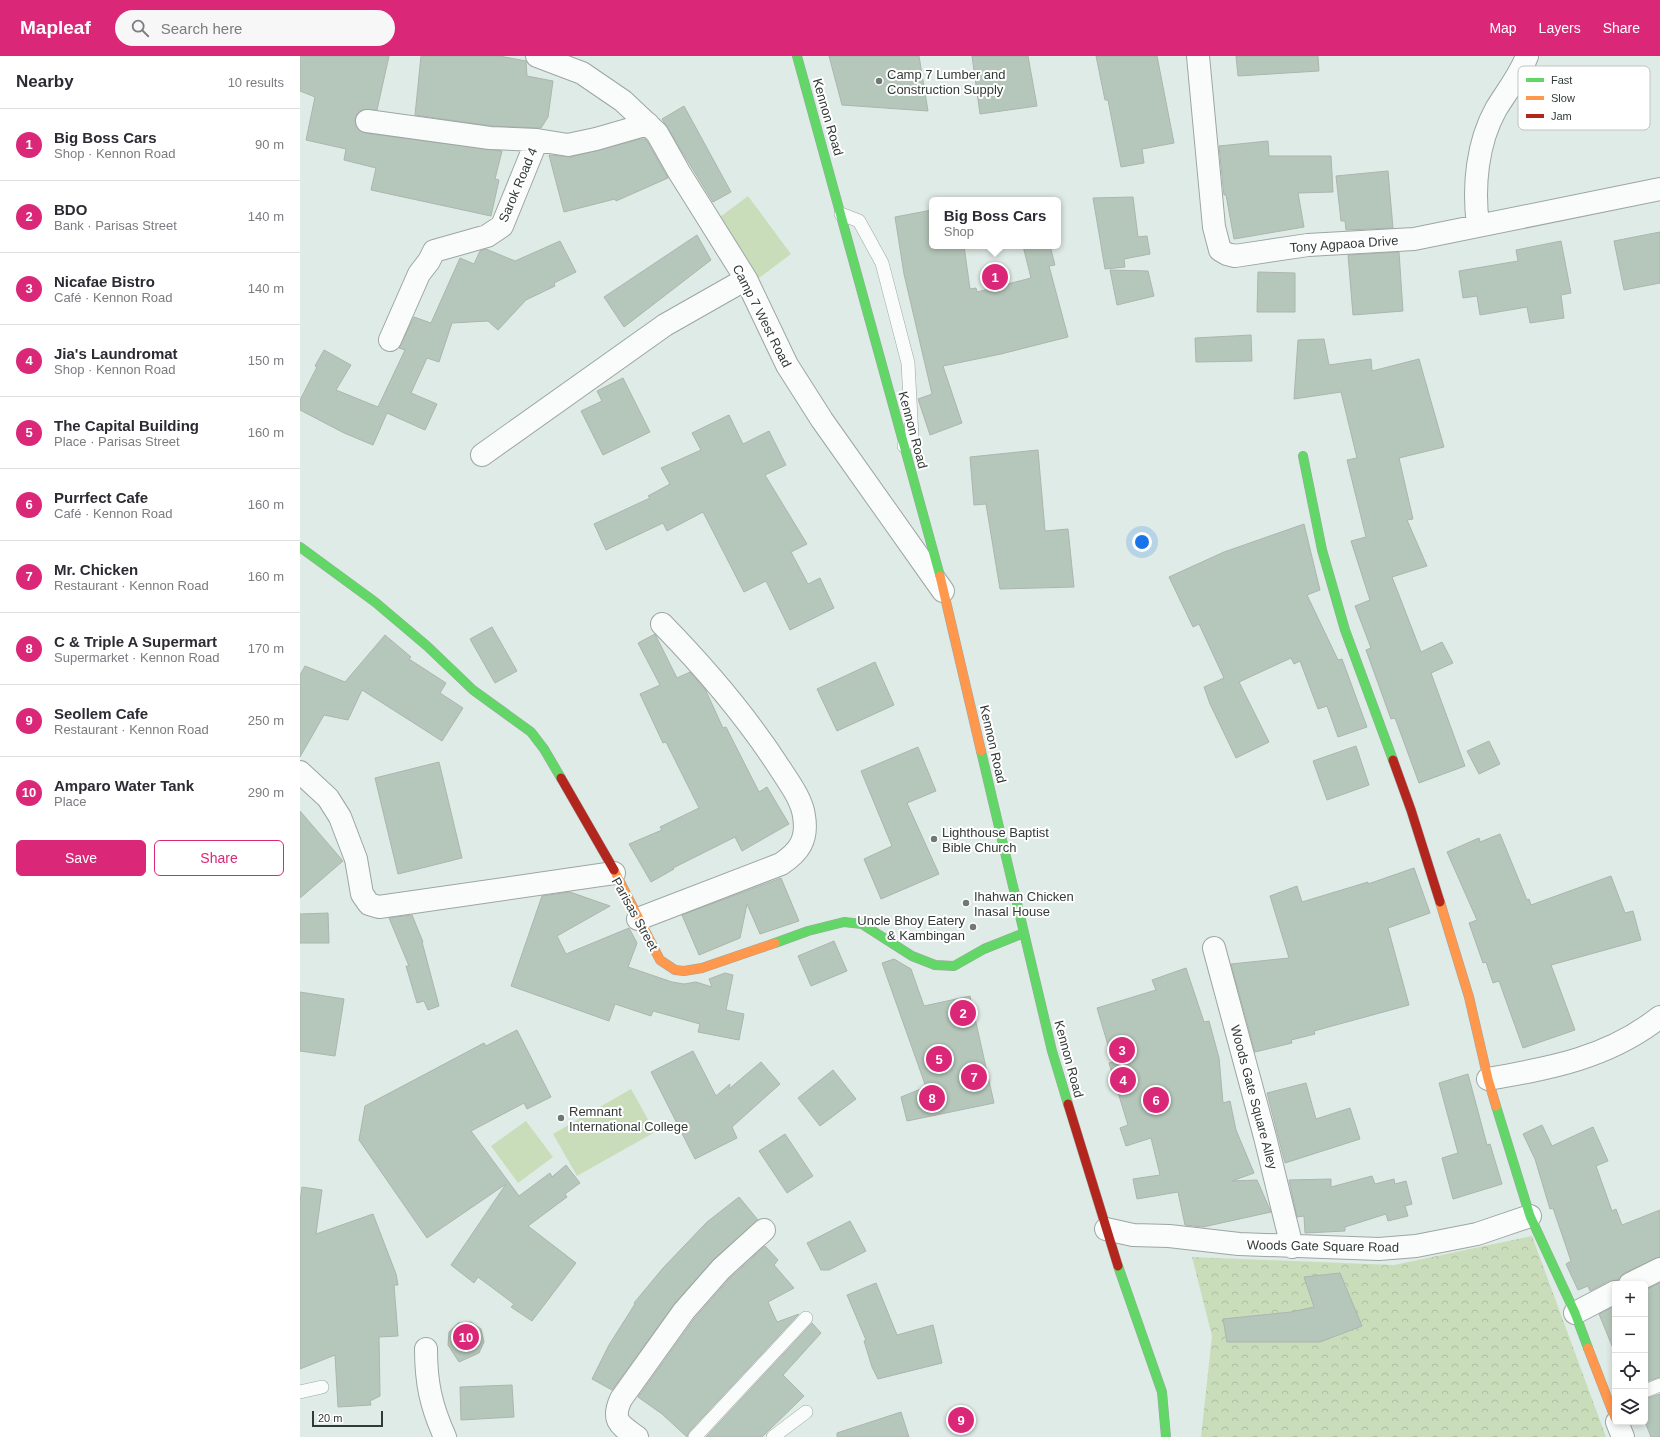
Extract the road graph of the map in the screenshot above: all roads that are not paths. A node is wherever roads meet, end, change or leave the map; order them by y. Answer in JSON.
{"nodes":[{"id":1,"x":537,"y":56,"type":"edge"},
{"id":2,"x":797,"y":56,"type":"edge"},
{"id":3,"x":1198,"y":56,"type":"edge"},
{"id":4,"x":1528,"y":56,"type":"edge"},
{"id":5,"x":1524,"y":66,"type":"edge"},
{"id":6,"x":1518,"y":75,"type":"edge"},
{"id":7,"x":366,"y":121,"type":"dead end"},
{"id":8,"x":648,"y":124,"type":"junction"},
{"id":9,"x":537,"y":140,"type":"junction"},
{"id":10,"x":1660,"y":188,"type":"edge"},
{"id":11,"x":841,"y":214,"type":"junction"},
{"id":12,"x":1478,"y":225,"type":"junction"},
{"id":13,"x":746,"y":279,"type":"junction"},
{"id":14,"x":390,"y":340,"type":"dead end"},
{"id":15,"x":904,"y":447,"type":"junction"},
{"id":16,"x":482,"y":455,"type":"dead end"},
{"id":17,"x":1303,"y":456,"type":"dead end"},
{"id":18,"x":300,"y":547,"type":"edge"},
{"id":19,"x":944,"y":592,"type":"junction"},
{"id":20,"x":662,"y":624,"type":"dead end"},
{"id":21,"x":300,"y":772,"type":"edge"},
{"id":22,"x":614,"y":873,"type":"junction"},
{"id":23,"x":638,"y":919,"type":"junction"},
{"id":24,"x":1024,"y":933,"type":"junction"},
{"id":25,"x":1214,"y":948,"type":"dead end"},
{"id":26,"x":1660,"y":1017,"type":"edge"},
{"id":27,"x":1488,"y":1079,"type":"junction"},
{"id":28,"x":1530,"y":1216,"type":"junction"},
{"id":29,"x":764,"y":1230,"type":"dead end"},
{"id":30,"x":1109,"y":1238,"type":"junction"},
{"id":31,"x":1292,"y":1247,"type":"junction"},
{"id":32,"x":1660,"y":1269,"type":"edge"},
{"id":33,"x":1636,"y":1281,"type":"edge"},
{"id":34,"x":1612,"y":1294,"type":"edge"},
{"id":35,"x":1575,"y":1313,"type":"junction"},
{"id":36,"x":806,"y":1318,"type":"dead end"},
{"id":37,"x":426,"y":1349,"type":"dead end"},
{"id":38,"x":1660,"y":1385,"type":"edge"},
{"id":39,"x":322,"y":1387,"type":"dead end"},
{"id":40,"x":1648,"y":1391,"type":"edge"},
{"id":41,"x":300,"y":1392,"type":"edge"},
{"id":42,"x":1612,"y":1407,"type":"edge"},
{"id":43,"x":806,"y":1412,"type":"dead end"},
{"id":44,"x":1619,"y":1425,"type":"edge"},
{"id":45,"x":445,"y":1437,"type":"edge"},
{"id":46,"x":637,"y":1437,"type":"edge"},
{"id":47,"x":695,"y":1437,"type":"edge"},
{"id":48,"x":773,"y":1437,"type":"edge"},
{"id":49,"x":1166,"y":1437,"type":"edge"},
{"id":50,"x":1623,"y":1437,"type":"edge"}],
"edges":[{"from":1,"to":8,"type":"street","name":"Camp 7 West Road"},
{"from":2,"to":11,"type":"main road","name":"Kennon Road"},
{"from":3,"to":12,"type":"street","name":"Tony Agpaoa Drive"},
{"from":4,"to":5,"type":"street"},
{"from":6,"to":12,"type":"street"},
{"from":7,"to":9,"type":"street","name":"Sarok Road 4"},
{"from":8,"to":9,"type":"street","name":"Sarok Road 4"},
{"from":8,"to":13,"type":"street","name":"Camp 7 West Road"},
{"from":9,"to":14,"type":"street","name":"Sarok Road 4"},
{"from":10,"to":12,"type":"street","name":"Tony Agpaoa Drive"},
{"from":11,"to":15,"type":"main road","name":"Kennon Road"},
{"from":11,"to":15,"type":"lane"},
{"from":13,"to":16,"type":"street"},
{"from":13,"to":19,"type":"street","name":"Camp 7 West Road"},
{"from":15,"to":19,"type":"main road","name":"Kennon Road"},
{"from":17,"to":27,"type":"main road"},
{"from":18,"to":22,"type":"main road"},
{"from":19,"to":24,"type":"main road","name":"Kennon Road"},
{"from":20,"to":23,"type":"street"},
{"from":21,"to":22,"type":"street","name":"Parisas Street"},
{"from":22,"to":23,"type":"main road","name":"Parisas Street"},
{"from":23,"to":24,"type":"main road","name":"Parisas Street"},
{"from":24,"to":30,"type":"main road","name":"Kennon Road"},
{"from":25,"to":31,"type":"street","name":"Woods Gate Square Alley"},
{"from":26,"to":27,"type":"street"},
{"from":27,"to":28,"type":"main road"},
{"from":28,"to":31,"type":"street","name":"Woods Gate Square Road"},
{"from":28,"to":35,"type":"main road"},
{"from":29,"to":46,"type":"street"},
{"from":30,"to":31,"type":"street","name":"Woods Gate Square Road"},
{"from":30,"to":49,"type":"main road","name":"Kennon Road"},
{"from":32,"to":33,"type":"street"},
{"from":34,"to":35,"type":"street"},
{"from":35,"to":42,"type":"main road"},
{"from":36,"to":47,"type":"lane"},
{"from":37,"to":45,"type":"street"},
{"from":38,"to":40,"type":"lane"},
{"from":39,"to":41,"type":"lane"},
{"from":43,"to":48,"type":"lane"},
{"from":44,"to":50,"type":"street"}]}
